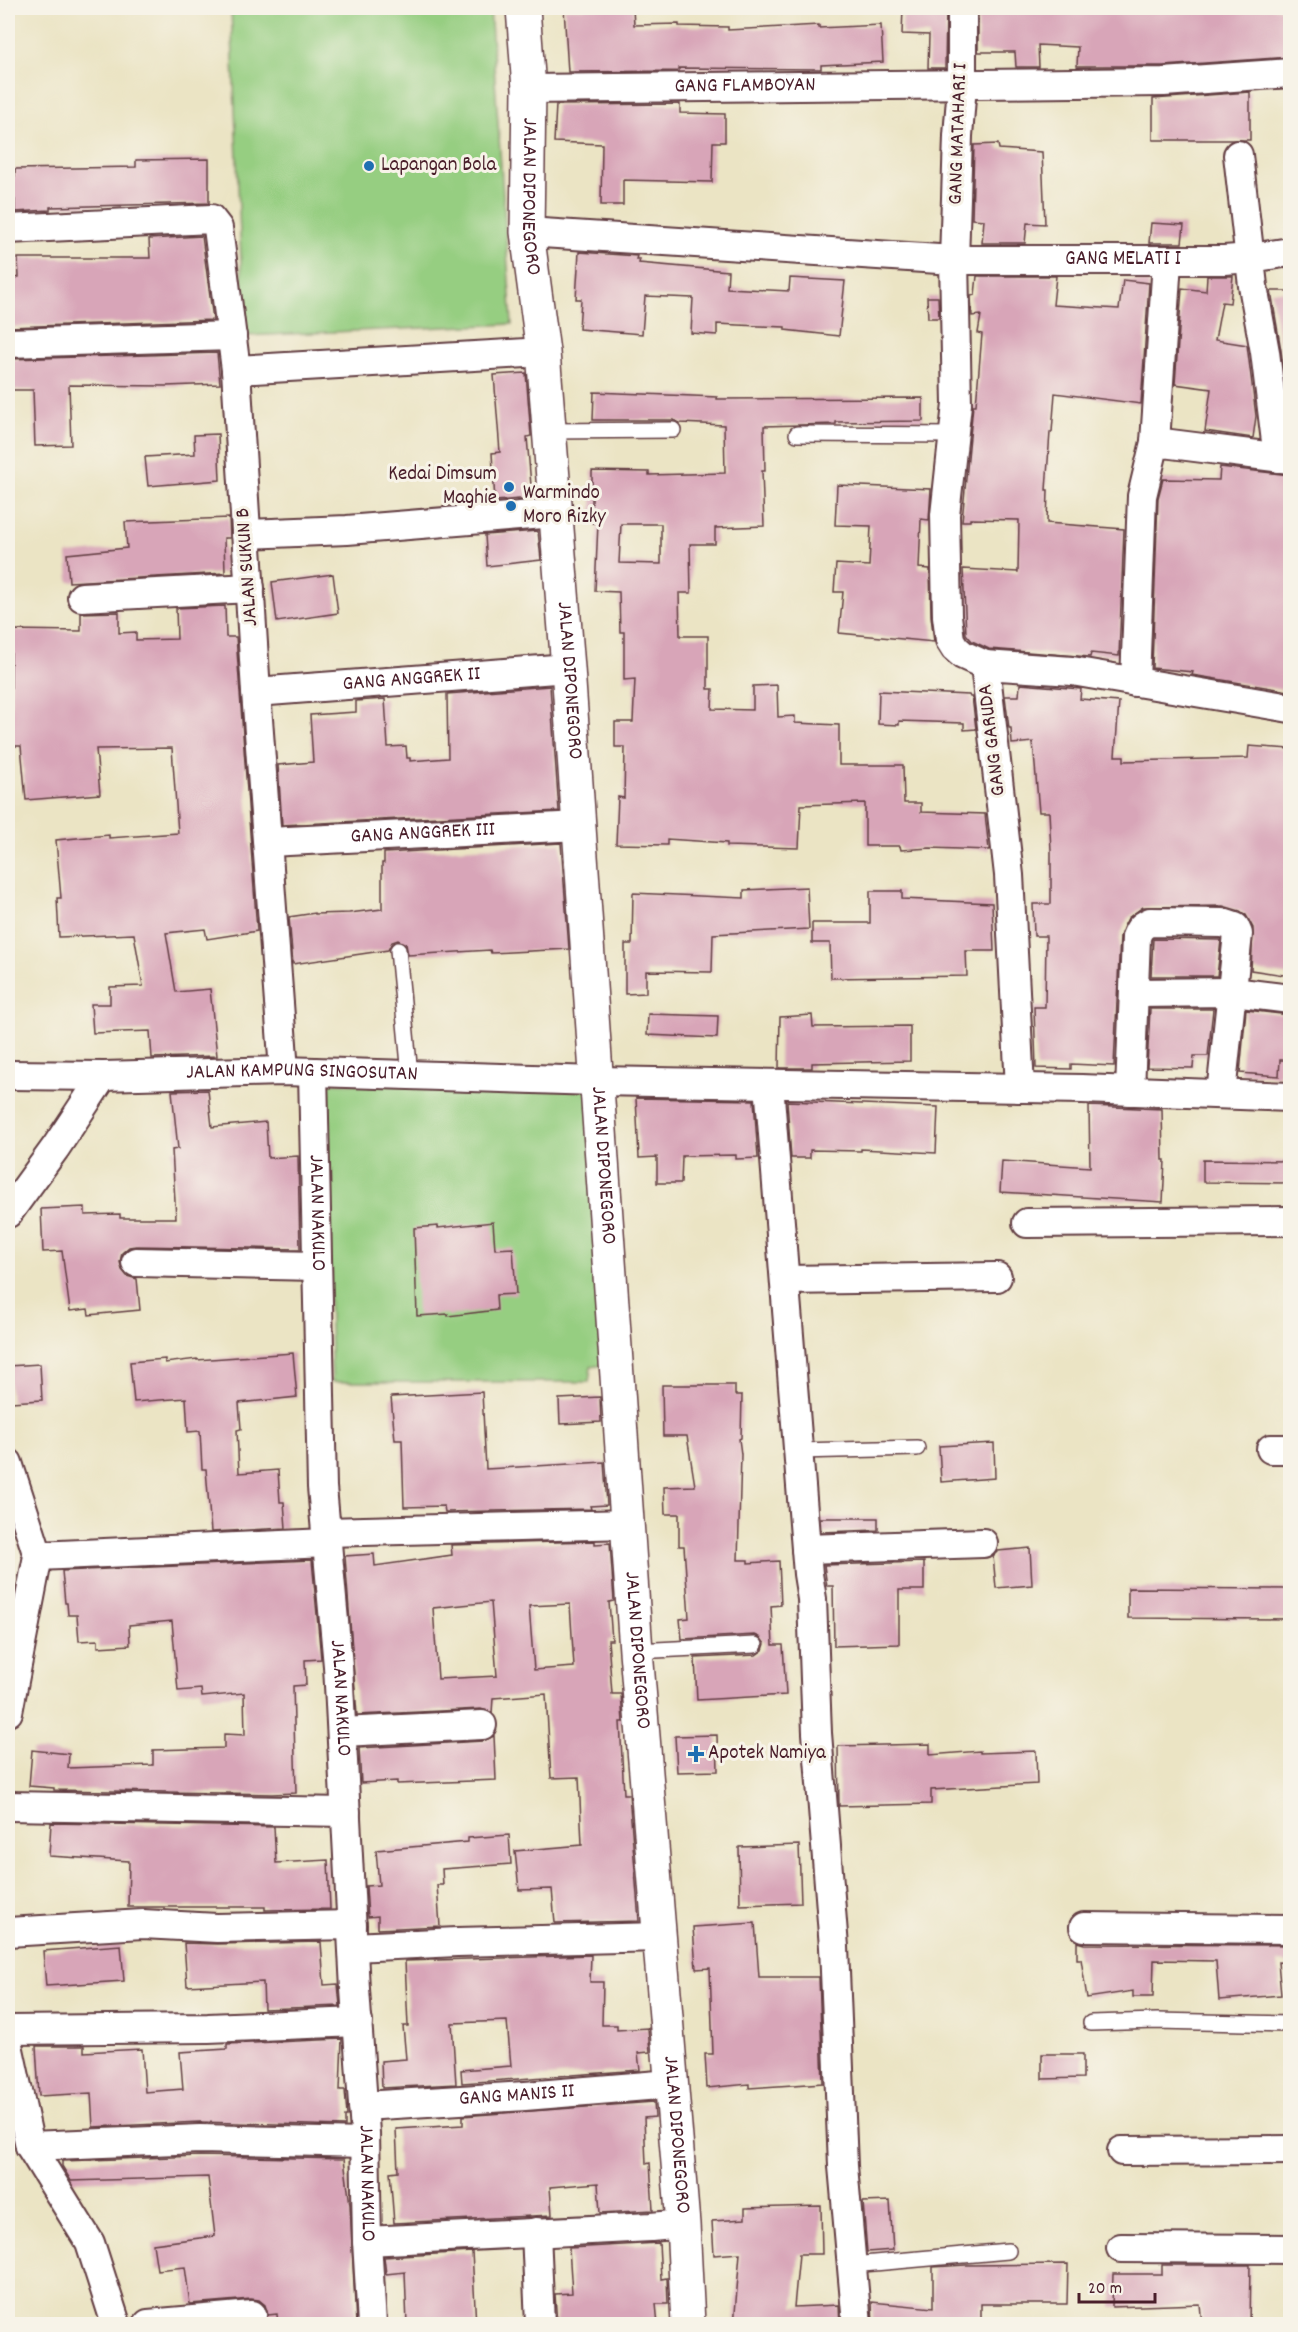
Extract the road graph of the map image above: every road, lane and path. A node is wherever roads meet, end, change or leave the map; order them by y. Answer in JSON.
{"nodes":[{"id":1,"x":524,"y":8,"type":"edge"},
{"id":2,"x":962,"y":8,"type":"edge"},
{"id":3,"x":1290,"y":73,"type":"edge"},
{"id":4,"x":962,"y":85,"type":"junction"},
{"id":5,"x":529,"y":89,"type":"junction"},
{"id":6,"x":1238,"y":155,"type":"dead end"},
{"id":7,"x":8,"y":229,"type":"edge"},
{"id":8,"x":527,"y":232,"type":"junction"},
{"id":9,"x":1290,"y":252,"type":"edge"},
{"id":10,"x":1251,"y":258,"type":"junction"},
{"id":11,"x":954,"y":261,"type":"junction"},
{"id":12,"x":1167,"y":261,"type":"junction"},
{"id":13,"x":232,"y":336,"type":"junction"},
{"id":14,"x":8,"y":343,"type":"edge"},
{"id":15,"x":543,"y":352,"type":"junction"},
{"id":16,"x":236,"y":370,"type":"junction"},
{"id":17,"x":673,"y":430,"type":"dead end"},
{"id":18,"x":549,"y":431,"type":"junction"},
{"id":19,"x":797,"y":434,"type":"dead end"},
{"id":20,"x":954,"y":435,"type":"junction"},
{"id":21,"x":1155,"y":442,"type":"junction"},
{"id":22,"x":1284,"y":459,"type":"edge"},
{"id":23,"x":555,"y":513,"type":"junction"},
{"id":24,"x":246,"y":534,"type":"junction"},
{"id":25,"x":250,"y":588,"type":"junction"},
{"id":26,"x":82,"y":597,"type":"dead end"},
{"id":27,"x":985,"y":664,"type":"junction"},
{"id":28,"x":568,"y":668,"type":"junction"},
{"id":29,"x":1135,"y":682,"type":"junction"},
{"id":30,"x":256,"y":692,"type":"junction"},
{"id":31,"x":1290,"y":708,"type":"edge"},
{"id":32,"x":579,"y":826,"type":"junction"},
{"id":33,"x":269,"y":842,"type":"junction"},
{"id":34,"x":398,"y":950,"type":"dead end"},
{"id":35,"x":1233,"y":992,"type":"junction"},
{"id":36,"x":1135,"y":993,"type":"junction"},
{"id":37,"x":1290,"y":999,"type":"edge"},
{"id":38,"x":284,"y":1071,"type":"junction"},
{"id":39,"x":313,"y":1072,"type":"junction"},
{"id":40,"x":8,"y":1075,"type":"edge"},
{"id":41,"x":102,"y":1076,"type":"junction"},
{"id":42,"x":410,"y":1076,"type":"junction"},
{"id":43,"x":596,"y":1082,"type":"junction"},
{"id":44,"x":769,"y":1084,"type":"junction"},
{"id":45,"x":1020,"y":1088,"type":"junction"},
{"id":46,"x":1131,"y":1091,"type":"junction"},
{"id":47,"x":1221,"y":1094,"type":"junction"},
{"id":48,"x":1290,"y":1096,"type":"edge"},
{"id":49,"x":8,"y":1213,"type":"edge"},
{"id":50,"x":1290,"y":1221,"type":"edge"},
{"id":51,"x":1027,"y":1223,"type":"dead end"},
{"id":52,"x":136,"y":1262,"type":"dead end"},
{"id":53,"x":317,"y":1266,"type":"junction"},
{"id":54,"x":997,"y":1277,"type":"dead end"},
{"id":55,"x":785,"y":1280,"type":"junction"},
{"id":56,"x":917,"y":1448,"type":"dead end"},
{"id":57,"x":799,"y":1451,"type":"junction"},
{"id":58,"x":8,"y":1462,"type":"edge"},
{"id":59,"x":629,"y":1524,"type":"junction"},
{"id":60,"x":327,"y":1538,"type":"junction"},
{"id":61,"x":983,"y":1543,"type":"dead end"},
{"id":62,"x":806,"y":1549,"type":"junction"},
{"id":63,"x":38,"y":1556,"type":"junction"},
{"id":64,"x":755,"y":1645,"type":"dead end"},
{"id":65,"x":636,"y":1651,"type":"junction"},
{"id":66,"x":8,"y":1712,"type":"edge"},
{"id":67,"x":482,"y":1725,"type":"dead end"},
{"id":68,"x":342,"y":1732,"type":"junction"},
{"id":69,"x":8,"y":1806,"type":"edge"},
{"id":70,"x":346,"y":1812,"type":"junction"},
{"id":71,"x":1084,"y":1927,"type":"dead end"},
{"id":72,"x":1290,"y":1929,"type":"edge"},
{"id":73,"x":8,"y":1932,"type":"edge"},
{"id":74,"x":352,"y":1936,"type":"junction"},
{"id":75,"x":660,"y":1937,"type":"junction"},
{"id":76,"x":358,"y":2022,"type":"junction"},
{"id":77,"x":1091,"y":2023,"type":"dead end"},
{"id":78,"x":1290,"y":2024,"type":"edge"},
{"id":79,"x":8,"y":2030,"type":"edge"},
{"id":80,"x":8,"y":2045,"type":"edge"},
{"id":81,"x":671,"y":2084,"type":"junction"},
{"id":82,"x":363,"y":2106,"type":"junction"},
{"id":83,"x":365,"y":2143,"type":"junction"},
{"id":84,"x":30,"y":2145,"type":"junction"},
{"id":85,"x":1290,"y":2150,"type":"edge"},
{"id":86,"x":1122,"y":2151,"type":"dead end"},
{"id":87,"x":683,"y":2224,"type":"junction"},
{"id":88,"x":536,"y":2232,"type":"junction"},
{"id":89,"x":367,"y":2241,"type":"junction"},
{"id":90,"x":1121,"y":2248,"type":"dead end"},
{"id":91,"x":1290,"y":2249,"type":"edge"},
{"id":92,"x":1008,"y":2251,"type":"dead end"},
{"id":93,"x":852,"y":2265,"type":"junction"},
{"id":94,"x":252,"y":2315,"type":"dead end"},
{"id":95,"x":116,"y":2325,"type":"edge"},
{"id":96,"x":148,"y":2325,"type":"edge"},
{"id":97,"x":372,"y":2325,"type":"edge"},
{"id":98,"x":540,"y":2325,"type":"edge"},
{"id":99,"x":688,"y":2325,"type":"edge"},
{"id":100,"x":858,"y":2325,"type":"edge"}],
"edges":[{"from":1,"to":5,"type":"street","name":"JALAN DIPONEGORO"},
{"from":2,"to":4,"type":"street","name":"GANG MATAHARI I"},
{"from":3,"to":4,"type":"street","name":"GANG FLAMBOYAN"},
{"from":4,"to":5,"type":"street","name":"GANG FLAMBOYAN"},
{"from":4,"to":11,"type":"street","name":"GANG MATAHARI I"},
{"from":5,"to":8,"type":"street","name":"JALAN DIPONEGORO"},
{"from":6,"to":10,"type":"street"},
{"from":7,"to":13,"type":"street","name":"JALAN SUKUN B"},
{"from":8,"to":11,"type":"street","name":"GANG MELATI I"},
{"from":8,"to":15,"type":"street","name":"JALAN DIPONEGORO"},
{"from":9,"to":10,"type":"street","name":"GANG MELATI I"},
{"from":10,"to":12,"type":"street","name":"GANG MELATI I"},
{"from":10,"to":22,"type":"street"},
{"from":11,"to":12,"type":"street","name":"GANG MELATI I"},
{"from":11,"to":20,"type":"street","name":"GANG MATAHARI I"},
{"from":12,"to":21,"type":"street"},
{"from":13,"to":14,"type":"street"},
{"from":13,"to":16,"type":"street","name":"JALAN SUKUN B"},
{"from":15,"to":16,"type":"street"},
{"from":15,"to":18,"type":"street","name":"JALAN DIPONEGORO"},
{"from":16,"to":24,"type":"street","name":"JALAN SUKUN B"},
{"from":17,"to":18,"type":"lane"},
{"from":18,"to":23,"type":"street","name":"JALAN DIPONEGORO"},
{"from":19,"to":20,"type":"lane"},
{"from":20,"to":27,"type":"street","name":"GANG MATAHARI I"},
{"from":21,"to":22,"type":"street"},
{"from":21,"to":29,"type":"street"},
{"from":23,"to":24,"type":"street"},
{"from":23,"to":28,"type":"street","name":"JALAN DIPONEGORO"},
{"from":24,"to":25,"type":"street","name":"JALAN SUKUN B"},
{"from":25,"to":26,"type":"street"},
{"from":25,"to":30,"type":"street","name":"JALAN SUKUN B"},
{"from":27,"to":29,"type":"street","name":"GANG GARUDA"},
{"from":27,"to":45,"type":"street","name":"GANG GARUDA"},
{"from":28,"to":30,"type":"street","name":"GANG ANGGREK II"},
{"from":28,"to":32,"type":"street","name":"JALAN DIPONEGORO"},
{"from":29,"to":31,"type":"street","name":"GANG GARUDA"},
{"from":30,"to":33,"type":"street","name":"JALAN SUKUN B"},
{"from":32,"to":33,"type":"street","name":"GANG ANGGREK III"},
{"from":32,"to":43,"type":"street","name":"JALAN DIPONEGORO"},
{"from":33,"to":38,"type":"street","name":"JALAN SUKUN B"},
{"from":34,"to":42,"type":"lane"},
{"from":35,"to":36,"type":"street"},
{"from":35,"to":36,"type":"street"},
{"from":35,"to":37,"type":"street"},
{"from":35,"to":47,"type":"street"},
{"from":36,"to":46,"type":"street"},
{"from":38,"to":39,"type":"street","name":"JALAN KAMPUNG SINGOSUTAN"},
{"from":38,"to":41,"type":"street","name":"JALAN KAMPUNG SINGOSUTAN"},
{"from":39,"to":42,"type":"street","name":"JALAN KAMPUNG SINGOSUTAN"},
{"from":39,"to":53,"type":"street","name":"JALAN NAKULO"},
{"from":40,"to":41,"type":"street","name":"JALAN KAMPUNG SINGOSUTAN"},
{"from":41,"to":49,"type":"street"},
{"from":42,"to":43,"type":"street","name":"JALAN KAMPUNG SINGOSUTAN"},
{"from":43,"to":44,"type":"street","name":"JALAN KAMPUNG SINGOSUTAN"},
{"from":43,"to":59,"type":"street","name":"JALAN DIPONEGORO"},
{"from":44,"to":45,"type":"street","name":"JALAN KAMPUNG SINGOSUTAN"},
{"from":44,"to":55,"type":"street"},
{"from":45,"to":46,"type":"street","name":"JALAN KAMPUNG SINGOSUTAN"},
{"from":46,"to":47,"type":"street","name":"JALAN KAMPUNG SINGOSUTAN"},
{"from":47,"to":48,"type":"street","name":"JALAN KAMPUNG SINGOSUTAN"},
{"from":50,"to":51,"type":"street"},
{"from":52,"to":53,"type":"street"},
{"from":53,"to":60,"type":"street","name":"JALAN NAKULO"},
{"from":54,"to":55,"type":"street"},
{"from":55,"to":57,"type":"street"},
{"from":56,"to":57,"type":"lane"},
{"from":57,"to":62,"type":"street"},
{"from":58,"to":63,"type":"street"},
{"from":59,"to":60,"type":"street"},
{"from":59,"to":65,"type":"street","name":"JALAN DIPONEGORO"},
{"from":60,"to":63,"type":"street"},
{"from":60,"to":68,"type":"street","name":"JALAN NAKULO"},
{"from":61,"to":62,"type":"street"},
{"from":62,"to":93,"type":"street"},
{"from":63,"to":66,"type":"street"},
{"from":64,"to":65,"type":"lane"},
{"from":65,"to":75,"type":"street","name":"JALAN DIPONEGORO"},
{"from":67,"to":68,"type":"street"},
{"from":68,"to":70,"type":"street","name":"JALAN NAKULO"},
{"from":69,"to":70,"type":"street"},
{"from":70,"to":74,"type":"street","name":"JALAN NAKULO"},
{"from":71,"to":72,"type":"street"},
{"from":73,"to":74,"type":"street"},
{"from":74,"to":75,"type":"street"},
{"from":74,"to":76,"type":"street","name":"JALAN NAKULO"},
{"from":75,"to":81,"type":"street","name":"JALAN DIPONEGORO"},
{"from":76,"to":79,"type":"street"},
{"from":76,"to":82,"type":"street","name":"JALAN NAKULO"},
{"from":77,"to":78,"type":"lane"},
{"from":80,"to":84,"type":"street"},
{"from":81,"to":82,"type":"street","name":"GANG MANIS II"},
{"from":81,"to":87,"type":"street","name":"JALAN DIPONEGORO"},
{"from":82,"to":83,"type":"street","name":"JALAN NAKULO"},
{"from":83,"to":84,"type":"street"},
{"from":83,"to":89,"type":"street","name":"JALAN NAKULO"},
{"from":84,"to":95,"type":"street"},
{"from":85,"to":86,"type":"street"},
{"from":87,"to":88,"type":"street"},
{"from":87,"to":99,"type":"street","name":"JALAN DIPONEGORO"},
{"from":88,"to":89,"type":"street"},
{"from":88,"to":98,"type":"street"},
{"from":89,"to":97,"type":"street","name":"JALAN NAKULO"},
{"from":90,"to":91,"type":"street"},
{"from":92,"to":93,"type":"lane"},
{"from":93,"to":100,"type":"street"},
{"from":94,"to":96,"type":"street"}]}
